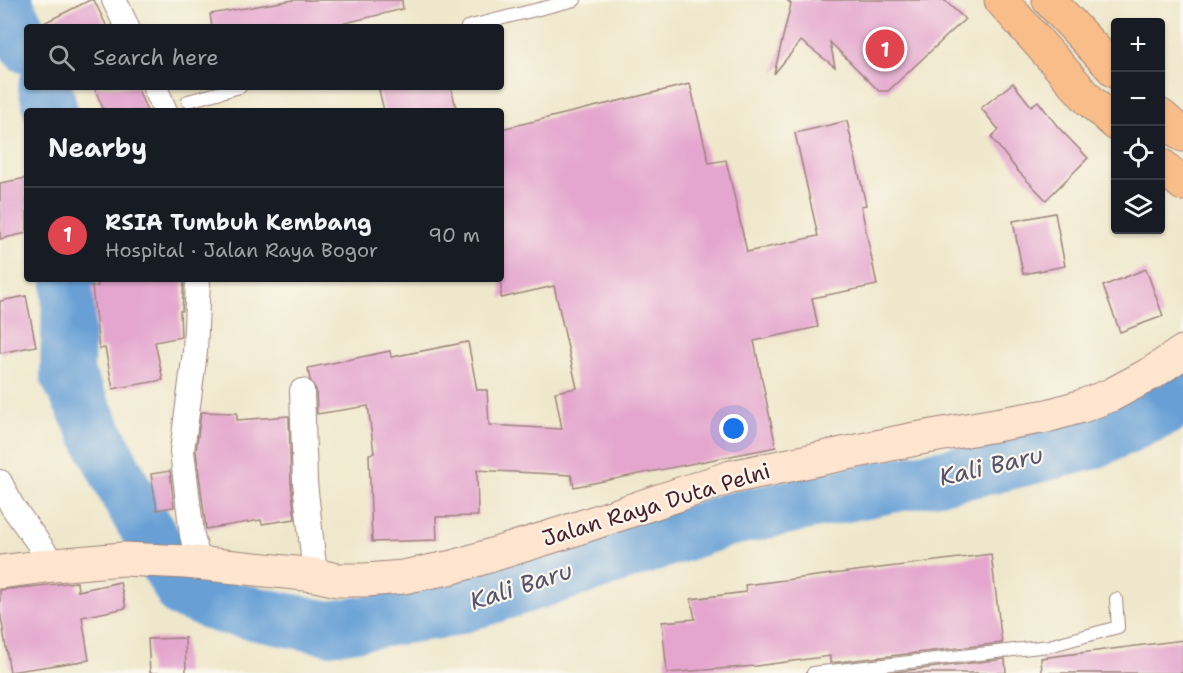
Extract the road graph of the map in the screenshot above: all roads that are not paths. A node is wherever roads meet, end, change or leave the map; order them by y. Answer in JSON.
{"nodes":[{"id":1,"x":114,"y":0,"type":"edge"},
{"id":2,"x":575,"y":0,"type":"edge"},
{"id":3,"x":1001,"y":0,"type":"edge"},
{"id":4,"x":1049,"y":0,"type":"edge"},
{"id":5,"x":126,"y":24,"type":"edge"},
{"id":6,"x":479,"y":24,"type":"edge"},
{"id":7,"x":1111,"y":67,"type":"edge"},
{"id":8,"x":156,"y":90,"type":"edge"},
{"id":9,"x":229,"y":90,"type":"edge"},
{"id":10,"x":188,"y":101,"type":"dead end"},
{"id":11,"x":164,"y":108,"type":"edge"},
{"id":12,"x":1165,"y":119,"type":"edge"},
{"id":13,"x":1111,"y":120,"type":"edge"},
{"id":14,"x":1183,"y":135,"type":"edge"},
{"id":15,"x":1165,"y":168,"type":"edge"},
{"id":16,"x":1183,"y":184,"type":"edge"},
{"id":17,"x":198,"y":282,"type":"edge"},
{"id":18,"x":1183,"y":352,"type":"edge"},
{"id":19,"x":302,"y":391,"type":"dead end"},
{"id":20,"x":0,"y":482,"type":"edge"},
{"id":21,"x":193,"y":563,"type":"junction"},
{"id":22,"x":54,"y":565,"type":"junction"},
{"id":23,"x":0,"y":572,"type":"edge"},
{"id":24,"x":315,"y":575,"type":"junction"},
{"id":25,"x":1116,"y":599,"type":"dead end"},
{"id":26,"x":813,"y":673,"type":"edge"}],
"edges":[{"from":1,"to":5,"type":"street"},
{"from":2,"to":6,"type":"lane"},
{"from":3,"to":13,"type":"highway"},
{"from":4,"to":7,"type":"highway"},
{"from":8,"to":11,"type":"street"},
{"from":9,"to":10,"type":"lane"},
{"from":12,"to":14,"type":"highway"},
{"from":15,"to":16,"type":"highway"},
{"from":17,"to":21,"type":"street"},
{"from":18,"to":24,"type":"main road","name":"Jalan Raya Duta Pelni"},
{"from":19,"to":24,"type":"street"},
{"from":20,"to":22,"type":"street"},
{"from":21,"to":22,"type":"main road","name":"Jalan Raya Duta Pelni"},
{"from":21,"to":24,"type":"main road","name":"Jalan Raya Duta Pelni"},
{"from":22,"to":23,"type":"main road","name":"Jalan Raya Duta Pelni"},
{"from":25,"to":26,"type":"lane"}]}
